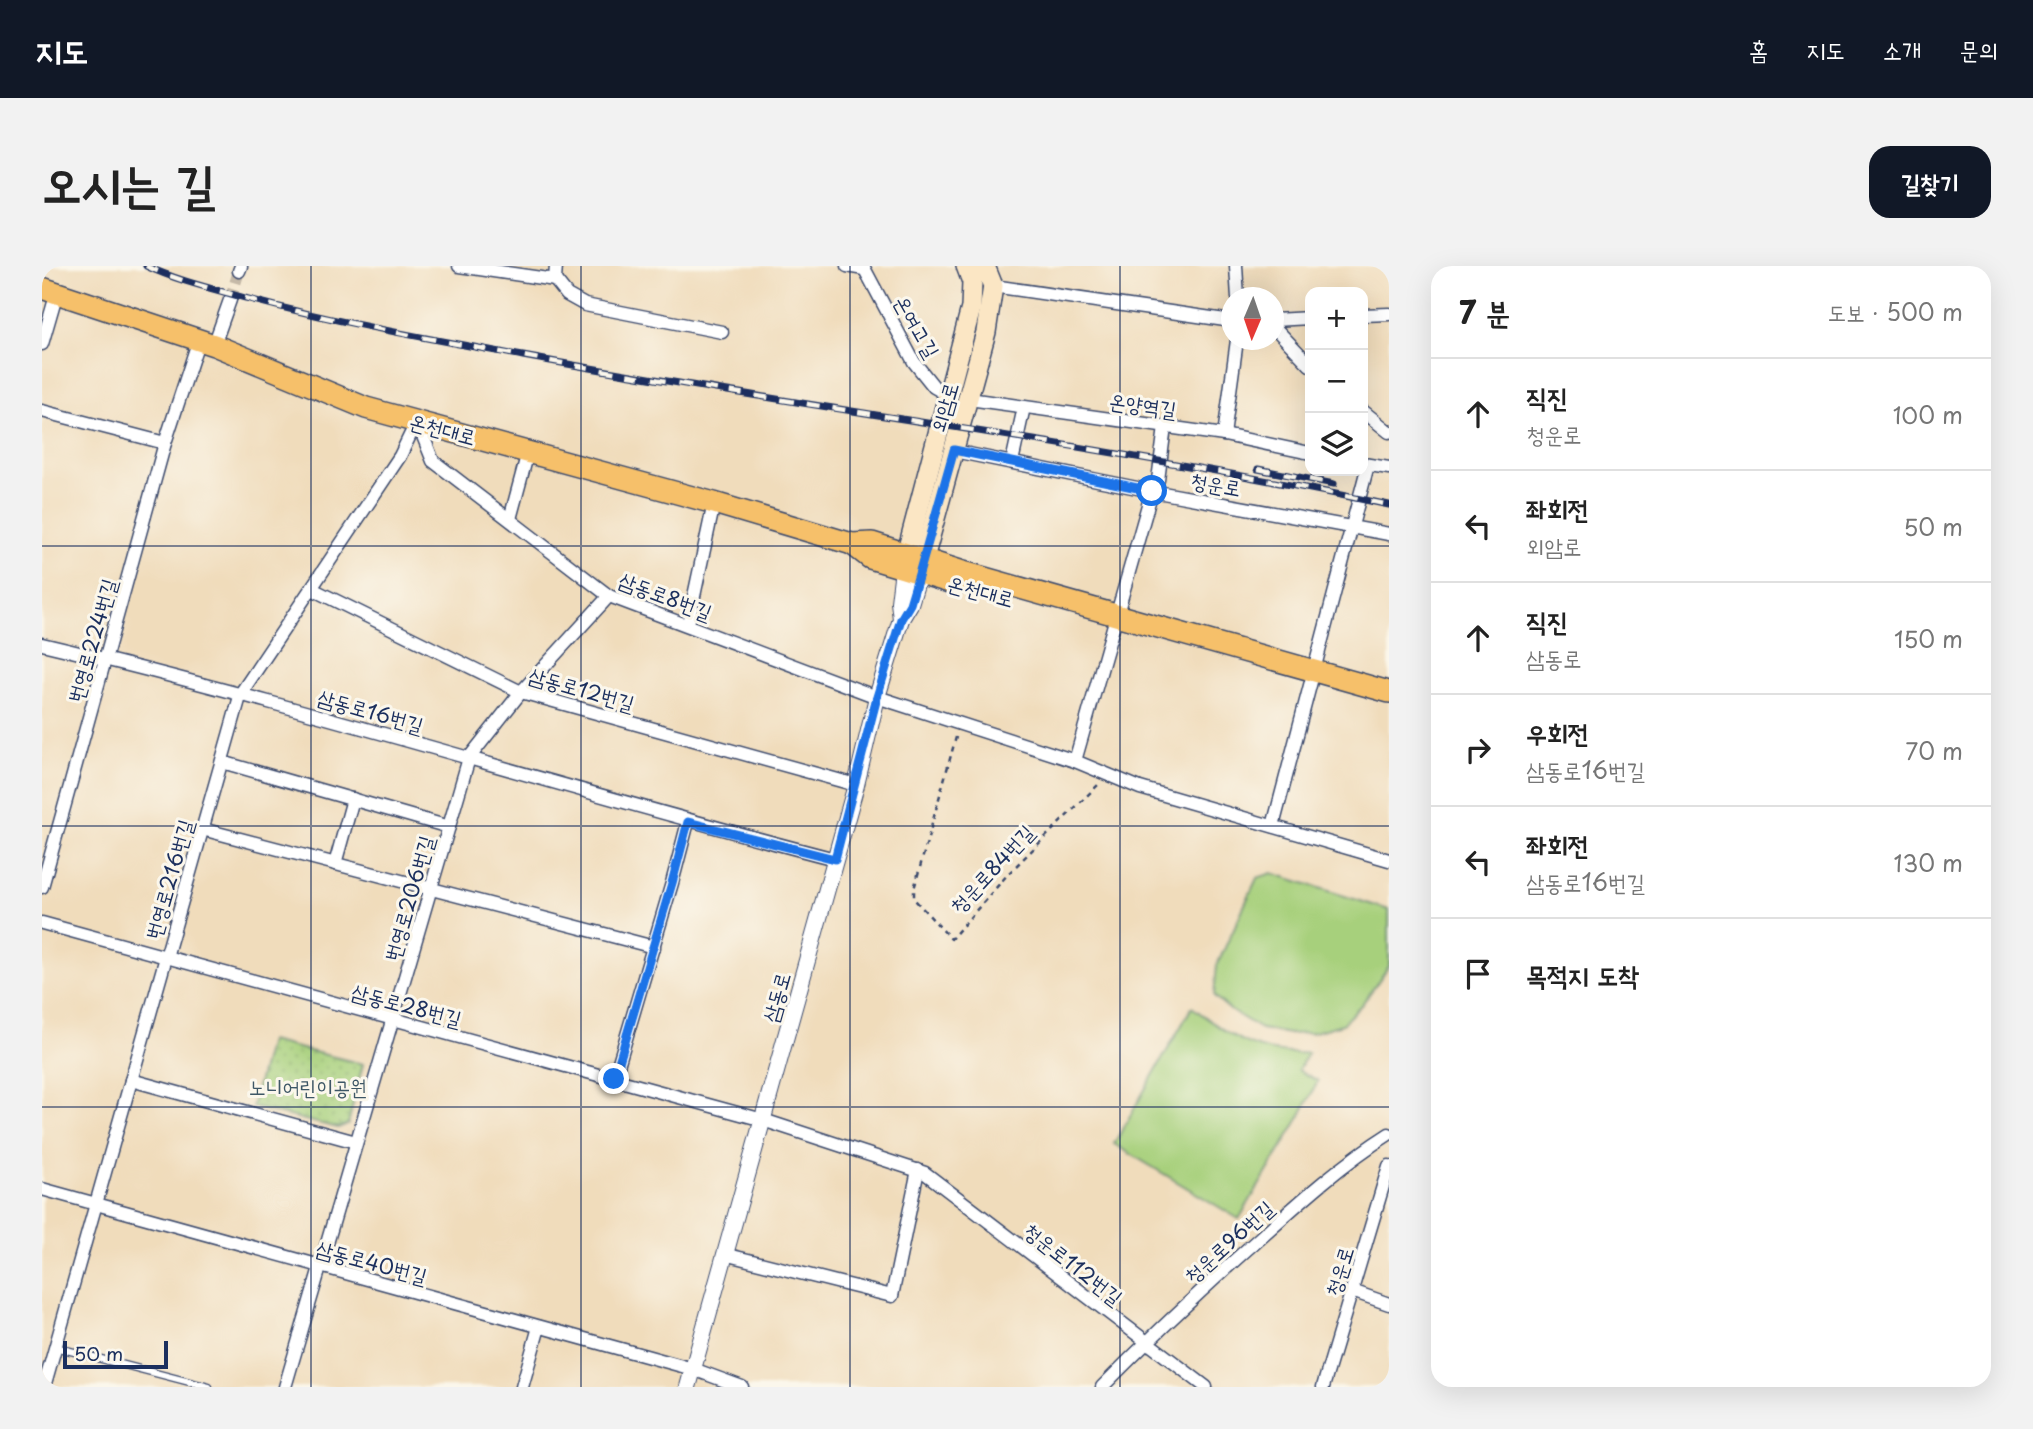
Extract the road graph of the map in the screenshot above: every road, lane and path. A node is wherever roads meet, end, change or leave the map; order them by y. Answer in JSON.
{"nodes":[{"id":1,"x":459,"y":266,"type":"edge"},
{"id":2,"x":556,"y":266,"type":"edge"},
{"id":3,"x":847,"y":266,"type":"edge"},
{"id":4,"x":966,"y":266,"type":"edge"},
{"id":5,"x":985,"y":266,"type":"edge"},
{"id":6,"x":1236,"y":266,"type":"edge"},
{"id":7,"x":863,"y":268,"type":"edge"},
{"id":8,"x":555,"y":280,"type":"junction"},
{"id":9,"x":993,"y":286,"type":"junction"},
{"id":10,"x":1237,"y":287,"type":"edge"},
{"id":11,"x":50,"y":290,"type":"edge"},
{"id":12,"x":230,"y":300,"type":"tunnel mouth"},
{"id":13,"x":1389,"y":314,"type":"edge"},
{"id":14,"x":1368,"y":315,"type":"edge"},
{"id":15,"x":1305,"y":318,"type":"edge"},
{"id":16,"x":1284,"y":319,"type":"edge"},
{"id":17,"x":1221,"y":320,"type":"edge"},
{"id":18,"x":722,"y":332,"type":"dead end"},
{"id":19,"x":1284,"y":338,"type":"edge"},
{"id":20,"x":206,"y":342,"type":"junction"},
{"id":21,"x":42,"y":344,"type":"edge"},
{"id":22,"x":1236,"y":350,"type":"edge"},
{"id":23,"x":1305,"y":360,"type":"edge"},
{"id":24,"x":959,"y":397,"type":"junction"},
{"id":25,"x":1024,"y":407,"type":"junction"},
{"id":26,"x":42,"y":411,"type":"edge"},
{"id":27,"x":1365,"y":413,"type":"edge"},
{"id":28,"x":417,"y":421,"type":"junction"},
{"id":29,"x":1165,"y":427,"type":"junction"},
{"id":30,"x":1389,"y":432,"type":"edge"},
{"id":31,"x":1224,"y":435,"type":"junction"},
{"id":32,"x":165,"y":443,"type":"junction"},
{"id":33,"x":954,"y":450,"type":"junction"},
{"id":34,"x":528,"y":452,"type":"junction"},
{"id":35,"x":1305,"y":452,"type":"edge"},
{"id":36,"x":1012,"y":462,"type":"junction"},
{"id":37,"x":1368,"y":464,"type":"edge"},
{"id":38,"x":1389,"y":468,"type":"edge"},
{"id":39,"x":1363,"y":476,"type":"edge"},
{"id":40,"x":1152,"y":491,"type":"junction"},
{"id":41,"x":714,"y":503,"type":"junction"},
{"id":42,"x":510,"y":519,"type":"junction"},
{"id":43,"x":1352,"y":527,"type":"junction"},
{"id":44,"x":1389,"y":534,"type":"edge"},
{"id":45,"x":913,"y":564,"type":"junction"},
{"id":46,"x":312,"y":589,"type":"junction"},
{"id":47,"x":609,"y":596,"type":"junction"},
{"id":48,"x":1116,"y":621,"type":"junction"},
{"id":49,"x":688,"y":624,"type":"junction"},
{"id":50,"x":42,"y":644,"type":"edge"},
{"id":51,"x":106,"y":659,"type":"junction"},
{"id":52,"x":1313,"y":676,"type":"junction"},
{"id":53,"x":521,"y":692,"type":"junction"},
{"id":54,"x":1389,"y":692,"type":"edge"},
{"id":55,"x":241,"y":693,"type":"junction"},
{"id":56,"x":877,"y":697,"type":"junction"},
{"id":57,"x":1389,"y":703,"type":"edge"},
{"id":58,"x":959,"y":724,"type":"junction"},
{"id":59,"x":469,"y":758,"type":"junction"},
{"id":60,"x":1074,"y":761,"type":"junction"},
{"id":61,"x":222,"y":762,"type":"junction"},
{"id":62,"x":1107,"y":776,"type":"junction"},
{"id":63,"x":856,"y":785,"type":"junction"},
{"id":64,"x":353,"y":800,"type":"junction"},
{"id":65,"x":688,"y":822,"type":"junction"},
{"id":66,"x":1273,"y":826,"type":"junction"},
{"id":67,"x":449,"y":827,"type":"junction"},
{"id":68,"x":202,"y":830,"type":"junction"},
{"id":69,"x":835,"y":859,"type":"junction"},
{"id":70,"x":1389,"y":860,"type":"edge"},
{"id":71,"x":335,"y":864,"type":"junction"},
{"id":72,"x":42,"y":887,"type":"edge"},
{"id":73,"x":430,"y":889,"type":"junction"},
{"id":74,"x":42,"y":923,"type":"edge"},
{"id":75,"x":654,"y":947,"type":"junction"},
{"id":76,"x":166,"y":959,"type":"junction"},
{"id":77,"x":392,"y":1019,"type":"junction"},
{"id":78,"x":614,"y":1079,"type":"junction"},
{"id":79,"x":131,"y":1080,"type":"junction"},
{"id":80,"x":763,"y":1120,"type":"junction"},
{"id":81,"x":1389,"y":1134,"type":"edge"},
{"id":82,"x":356,"y":1142,"type":"junction"},
{"id":83,"x":1389,"y":1166,"type":"edge"},
{"id":84,"x":918,"y":1170,"type":"junction"},
{"id":85,"x":42,"y":1189,"type":"edge"},
{"id":86,"x":96,"y":1205,"type":"junction"},
{"id":87,"x":724,"y":1254,"type":"junction"},
{"id":88,"x":320,"y":1267,"type":"junction"},
{"id":89,"x":1352,"y":1291,"type":"junction"},
{"id":90,"x":1389,"y":1304,"type":"edge"},
{"id":91,"x":539,"y":1326,"type":"junction"},
{"id":92,"x":1146,"y":1343,"type":"junction"},
{"id":93,"x":55,"y":1347,"type":"junction"},
{"id":94,"x":693,"y":1369,"type":"junction"},
{"id":95,"x":44,"y":1387,"type":"edge"},
{"id":96,"x":209,"y":1387,"type":"edge"},
{"id":97,"x":285,"y":1387,"type":"edge"},
{"id":98,"x":523,"y":1387,"type":"edge"},
{"id":99,"x":688,"y":1387,"type":"edge"},
{"id":100,"x":742,"y":1387,"type":"edge"},
{"id":101,"x":1102,"y":1387,"type":"edge"},
{"id":102,"x":1206,"y":1387,"type":"edge"},
{"id":103,"x":1323,"y":1387,"type":"edge"}],
"edges":[{"from":1,"to":8,"type":"street"},
{"from":2,"to":8,"type":"street"},
{"from":3,"to":7,"type":"street"},
{"from":4,"to":24,"type":"main road","name":"외암로"},
{"from":5,"to":9,"type":"main road"},
{"from":6,"to":10,"type":"street"},
{"from":7,"to":24,"type":"street","name":"온여고길"},
{"from":8,"to":18,"type":"street"},
{"from":9,"to":17,"type":"street"},
{"from":9,"to":24,"type":"main road","name":"외암로"},
{"from":11,"to":20,"type":"main road","name":"온천대로"},
{"from":11,"to":21,"type":"street"},
{"from":12,"to":20,"type":"street","name":"번영로224번길"},
{"from":13,"to":14,"type":"street"},
{"from":15,"to":16,"type":"street"},
{"from":19,"to":23,"type":"street"},
{"from":20,"to":28,"type":"main road","name":"온천대로"},
{"from":20,"to":32,"type":"street","name":"번영로224번길"},
{"from":22,"to":31,"type":"street"},
{"from":24,"to":25,"type":"street","name":"온양역길"},
{"from":24,"to":33,"type":"main road","name":"외암로"},
{"from":24,"to":45,"type":"main road","name":"외암로"},
{"from":25,"to":29,"type":"street","name":"온양역길"},
{"from":25,"to":36,"type":"street"},
{"from":26,"to":32,"type":"street"},
{"from":27,"to":30,"type":"street"},
{"from":28,"to":34,"type":"main road","name":"온천대로"},
{"from":28,"to":42,"type":"street","name":"삼동로8번길"},
{"from":28,"to":46,"type":"street","name":"번영로216번길"},
{"from":29,"to":31,"type":"street","name":"온양역길"},
{"from":29,"to":40,"type":"street"},
{"from":31,"to":35,"type":"street","name":"온양역길"},
{"from":32,"to":51,"type":"street","name":"번영로224번길"},
{"from":33,"to":36,"type":"street","name":"청운로"},
{"from":33,"to":45,"type":"main road","name":"외암로"},
{"from":34,"to":41,"type":"main road","name":"온천대로"},
{"from":34,"to":42,"type":"street"},
{"from":36,"to":40,"type":"street","name":"청운로"},
{"from":37,"to":38,"type":"street"},
{"from":39,"to":43,"type":"street"},
{"from":40,"to":43,"type":"street","name":"청운로"},
{"from":40,"to":48,"type":"street"},
{"from":41,"to":45,"type":"main road","name":"온천대로"},
{"from":41,"to":49,"type":"street"},
{"from":42,"to":47,"type":"street","name":"삼동로8번길"},
{"from":43,"to":44,"type":"street","name":"청운로"},
{"from":43,"to":52,"type":"street"},
{"from":45,"to":48,"type":"main road","name":"온천대로"},
{"from":45,"to":56,"type":"street","name":"삼동로"},
{"from":46,"to":53,"type":"street","name":"삼동로12번길"},
{"from":46,"to":55,"type":"street","name":"번영로216번길"},
{"from":47,"to":49,"type":"street","name":"삼동로8번길"},
{"from":47,"to":53,"type":"street","name":"번영로206번길"},
{"from":48,"to":52,"type":"main road","name":"온천대로"},
{"from":48,"to":60,"type":"street"},
{"from":49,"to":56,"type":"street","name":"삼동로8번길"},
{"from":50,"to":51,"type":"street","name":"삼동로16번길"},
{"from":51,"to":55,"type":"street","name":"삼동로16번길"},
{"from":51,"to":72,"type":"street","name":"번영로224번길"},
{"from":52,"to":54,"type":"main road","name":"온천대로"},
{"from":52,"to":57,"type":"main road","name":"온천대로"},
{"from":52,"to":66,"type":"street"},
{"from":53,"to":59,"type":"street","name":"번영로206번길"},
{"from":53,"to":63,"type":"street","name":"삼동로12번길"},
{"from":55,"to":59,"type":"street","name":"삼동로16번길"},
{"from":55,"to":61,"type":"street","name":"번영로216번길"},
{"from":56,"to":58,"type":"street"},
{"from":56,"to":63,"type":"street","name":"삼동로"},
{"from":58,"to":60,"type":"street"},
{"from":58,"to":62,"type":"path","name":"청운로84번길"},
{"from":59,"to":65,"type":"street","name":"삼동로16번길"},
{"from":59,"to":67,"type":"street","name":"번영로206번길"},
{"from":60,"to":62,"type":"street"},
{"from":61,"to":64,"type":"street","name":"번영로206번길"},
{"from":61,"to":68,"type":"street","name":"번영로216번길"},
{"from":62,"to":66,"type":"street"},
{"from":63,"to":69,"type":"street","name":"삼동로"},
{"from":64,"to":67,"type":"street","name":"번영로206번길"},
{"from":64,"to":71,"type":"street"},
{"from":65,"to":69,"type":"street","name":"삼동로16번길"},
{"from":65,"to":75,"type":"street"},
{"from":66,"to":70,"type":"street"},
{"from":67,"to":73,"type":"street","name":"번영로206번길"},
{"from":68,"to":71,"type":"street"},
{"from":68,"to":76,"type":"street","name":"번영로216번길"},
{"from":69,"to":80,"type":"street","name":"삼동로"},
{"from":71,"to":73,"type":"street"},
{"from":73,"to":75,"type":"street"},
{"from":73,"to":77,"type":"street","name":"번영로206번길"},
{"from":74,"to":76,"type":"street","name":"삼동로28번길"},
{"from":75,"to":78,"type":"street"},
{"from":76,"to":77,"type":"street","name":"삼동로28번길"},
{"from":76,"to":79,"type":"street","name":"번영로216번길"},
{"from":77,"to":78,"type":"street","name":"삼동로28번길"},
{"from":77,"to":82,"type":"street","name":"번영로206번길"},
{"from":78,"to":80,"type":"street","name":"삼동로28번길"},
{"from":79,"to":82,"type":"street"},
{"from":79,"to":86,"type":"street","name":"번영로216번길"},
{"from":80,"to":84,"type":"street","name":"청운로112번길"},
{"from":80,"to":87,"type":"street","name":"삼동로"},
{"from":81,"to":92,"type":"street","name":"청운로96번길"},
{"from":82,"to":88,"type":"street","name":"번영로206번길"},
{"from":83,"to":89,"type":"street","name":"청운로"},
{"from":84,"to":87,"type":"street"},
{"from":84,"to":92,"type":"street","name":"청운로112번길"},
{"from":85,"to":86,"type":"street","name":"삼동로40번길"},
{"from":86,"to":88,"type":"street","name":"삼동로40번길"},
{"from":86,"to":93,"type":"street","name":"번영로216번길"},
{"from":87,"to":94,"type":"street","name":"삼동로"},
{"from":88,"to":91,"type":"street","name":"삼동로40번길"},
{"from":88,"to":97,"type":"street","name":"번영로206번길"},
{"from":89,"to":90,"type":"street"},
{"from":89,"to":103,"type":"street","name":"청운로"},
{"from":91,"to":94,"type":"street","name":"삼동로40번길"},
{"from":91,"to":98,"type":"street"},
{"from":92,"to":101,"type":"street","name":"청운로96번길"},
{"from":92,"to":102,"type":"street","name":"청운로112번길"},
{"from":93,"to":95,"type":"street","name":"번영로216번길"},
{"from":93,"to":96,"type":"lane"},
{"from":94,"to":99,"type":"street","name":"삼동로"},
{"from":94,"to":100,"type":"street","name":"삼동로40번길"}]}
